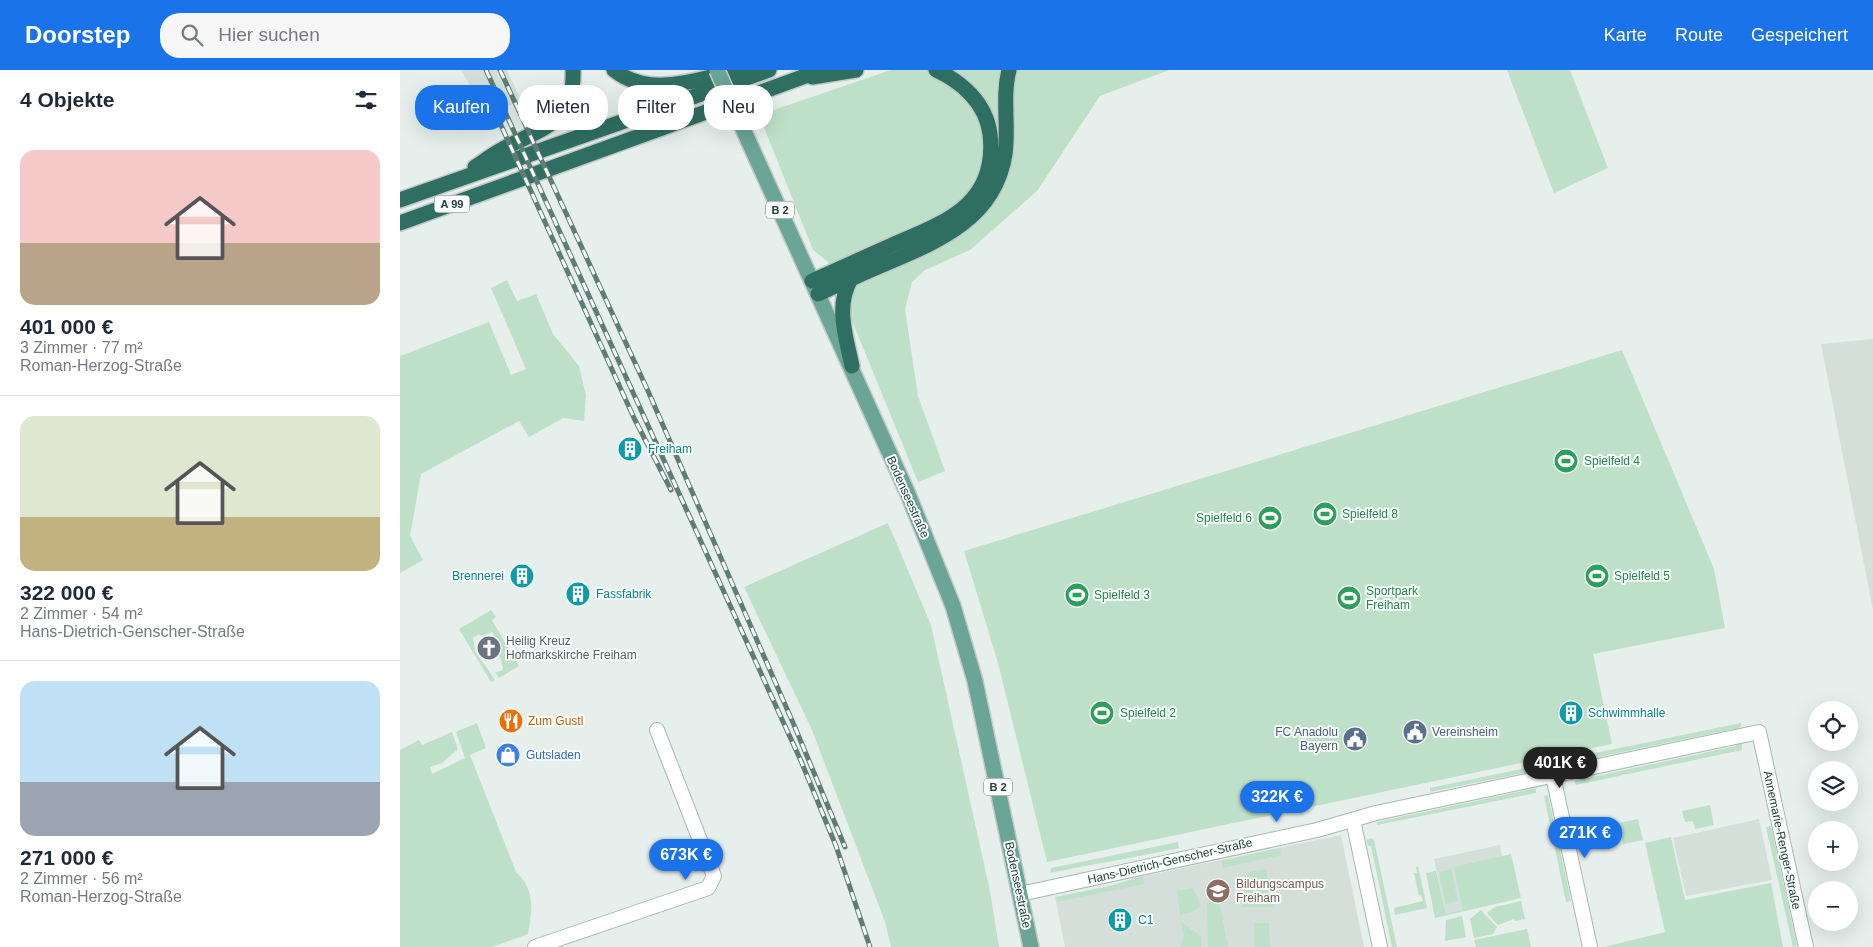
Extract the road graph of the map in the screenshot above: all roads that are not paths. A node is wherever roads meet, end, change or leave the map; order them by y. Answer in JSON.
{"nodes":[{"id":1,"x":573,"y":70,"type":"edge"},
{"id":2,"x":614,"y":70,"type":"edge"},
{"id":3,"x":717,"y":70,"type":"edge"},
{"id":4,"x":739,"y":70,"type":"edge"},
{"id":5,"x":770,"y":70,"type":"edge"},
{"id":6,"x":822,"y":70,"type":"edge"},
{"id":7,"x":856,"y":70,"type":"edge"},
{"id":8,"x":936,"y":70,"type":"edge"},
{"id":9,"x":1009,"y":70,"type":"edge"},
{"id":10,"x":798,"y":78,"type":"junction"},
{"id":11,"x":453,"y":181,"type":"junction"},
{"id":12,"x":400,"y":200,"type":"edge"},
{"id":13,"x":400,"y":223,"type":"edge"},
{"id":14,"x":877,"y":259,"type":"junction"},
{"id":15,"x":850,"y":274,"type":"junction"},
{"id":16,"x":815,"y":288,"type":"junction"},
{"id":17,"x":852,"y":366,"type":"junction"},
{"id":18,"x":657,"y":730,"type":"dead end"},
{"id":19,"x":1759,"y":732,"type":"joint"},
{"id":20,"x":1553,"y":776,"type":"junction"},
{"id":21,"x":1353,"y":820,"type":"junction"},
{"id":22,"x":1020,"y":894,"type":"junction"},
{"id":23,"x":535,"y":947,"type":"edge"},
{"id":24,"x":1031,"y":947,"type":"edge"},
{"id":25,"x":1380,"y":947,"type":"edge"},
{"id":26,"x":1590,"y":947,"type":"edge"},
{"id":27,"x":1806,"y":947,"type":"edge"}],
"edges":[{"from":1,"to":11,"type":"highway"},
{"from":2,"to":4,"type":"highway"},
{"from":3,"to":16,"type":"main road","name":"Bodenseestraße","number":"B 2","bridge":true},
{"from":5,"to":11,"type":"highway","number":"A 99"},
{"from":6,"to":10,"type":"highway","number":"A 99"},
{"from":7,"to":10,"type":"highway"},
{"from":8,"to":14,"type":"highway"},
{"from":9,"to":14,"type":"highway"},
{"from":10,"to":13,"type":"highway","number":"A 99"},
{"from":11,"to":12,"type":"highway","number":"A 99"},
{"from":14,"to":15,"type":"highway"},
{"from":15,"to":16,"type":"highway"},
{"from":15,"to":17,"type":"highway"},
{"from":16,"to":17,"type":"main road","name":"Bodenseestraße","number":"B 2"},
{"from":17,"to":22,"type":"main road","name":"Bodenseestraße","number":"B 2"},
{"from":18,"to":23,"type":"street"},
{"from":19,"to":20,"type":"street","name":"Hans-Dietrich-Genscher-Straße"},
{"from":19,"to":27,"type":"street","name":"Annemarie-Renger-Straße"},
{"from":20,"to":21,"type":"street","name":"Hans-Dietrich-Genscher-Straße"},
{"from":20,"to":26,"type":"street"},
{"from":21,"to":22,"type":"street","name":"Hans-Dietrich-Genscher-Straße"},
{"from":21,"to":25,"type":"street"},
{"from":22,"to":24,"type":"main road","name":"Bodenseestraße","number":"B 2"}]}
